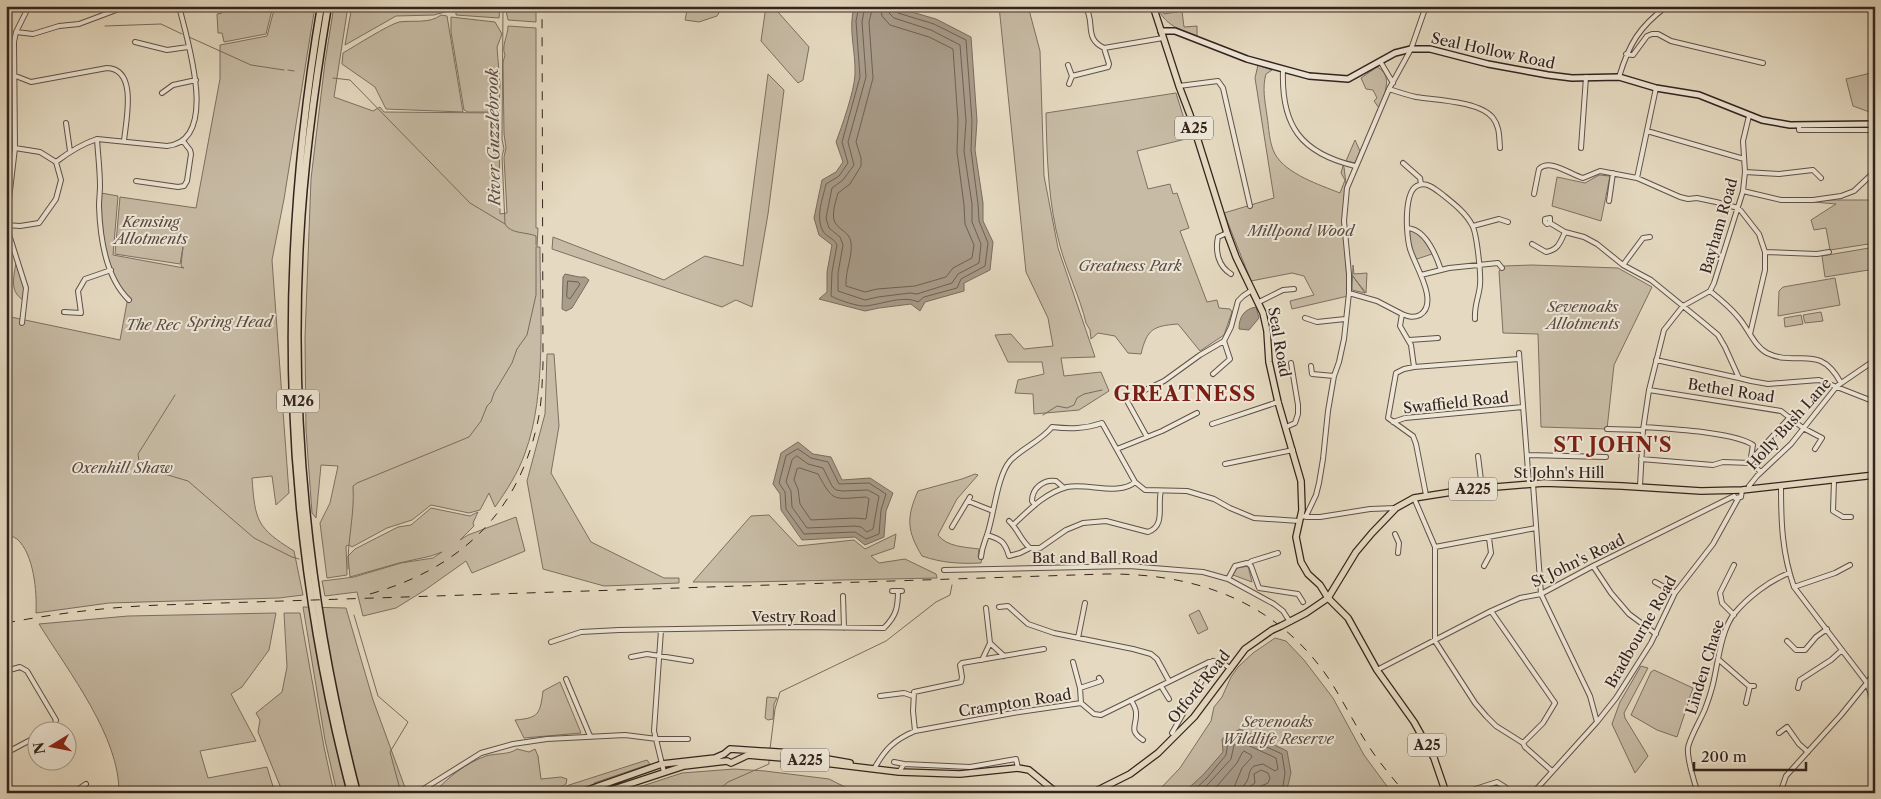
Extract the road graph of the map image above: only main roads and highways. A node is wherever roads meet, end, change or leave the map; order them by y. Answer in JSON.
{"nodes":[{"id":1,"x":321,"y":6,"type":"edge"},
{"id":2,"x":328,"y":6,"type":"edge"},
{"id":3,"x":1153,"y":6,"type":"edge"},
{"id":4,"x":1161,"y":31,"type":"junction"},
{"id":5,"x":1875,"y":124,"type":"edge"},
{"id":6,"x":1875,"y":475,"type":"edge"},
{"id":7,"x":1328,"y":598,"type":"junction"},
{"id":8,"x":734,"y":750,"type":"junction"},
{"id":9,"x":724,"y":754,"type":"junction"},
{"id":10,"x":736,"y":760,"type":"junction"},
{"id":11,"x":727,"y":762,"type":"junction"},
{"id":12,"x":874,"y":769,"type":"junction"},
{"id":13,"x":350,"y":793,"type":"edge"},
{"id":14,"x":357,"y":793,"type":"edge"},
{"id":15,"x":579,"y":793,"type":"edge"},
{"id":16,"x":602,"y":793,"type":"edge"},
{"id":17,"x":1057,"y":793,"type":"edge"},
{"id":18,"x":1092,"y":793,"type":"edge"},
{"id":19,"x":1446,"y":793,"type":"edge"}],
"edges":[{"from":1,"to":13,"type":"highway","number":"M26"},
{"from":2,"to":14,"type":"highway","number":"M26"},
{"from":3,"to":4,"type":"main road","name":"Seal Road","number":"A25"},
{"from":4,"to":5,"type":"main road","name":"Seal Hollow Road"},
{"from":4,"to":7,"type":"main road","name":"Seal Road","number":"A25"},
{"from":6,"to":7,"type":"main road","name":"St John's Hill","number":"A225"},
{"from":7,"to":18,"type":"main road","name":"Otford Road","number":"A225","bridge":true},
{"from":7,"to":19,"type":"main road","number":"A25"},
{"from":8,"to":9,"type":"main road","number":"A225"},
{"from":8,"to":10,"type":"main road"},
{"from":8,"to":12,"type":"main road","number":"A225"},
{"from":9,"to":11,"type":"main road"},
{"from":9,"to":15,"type":"main road","number":"A225"},
{"from":10,"to":11,"type":"main road","number":"A225"},
{"from":10,"to":12,"type":"main road","number":"A225"},
{"from":11,"to":16,"type":"main road","number":"A225"},
{"from":12,"to":17,"type":"main road","number":"A225"}]}
